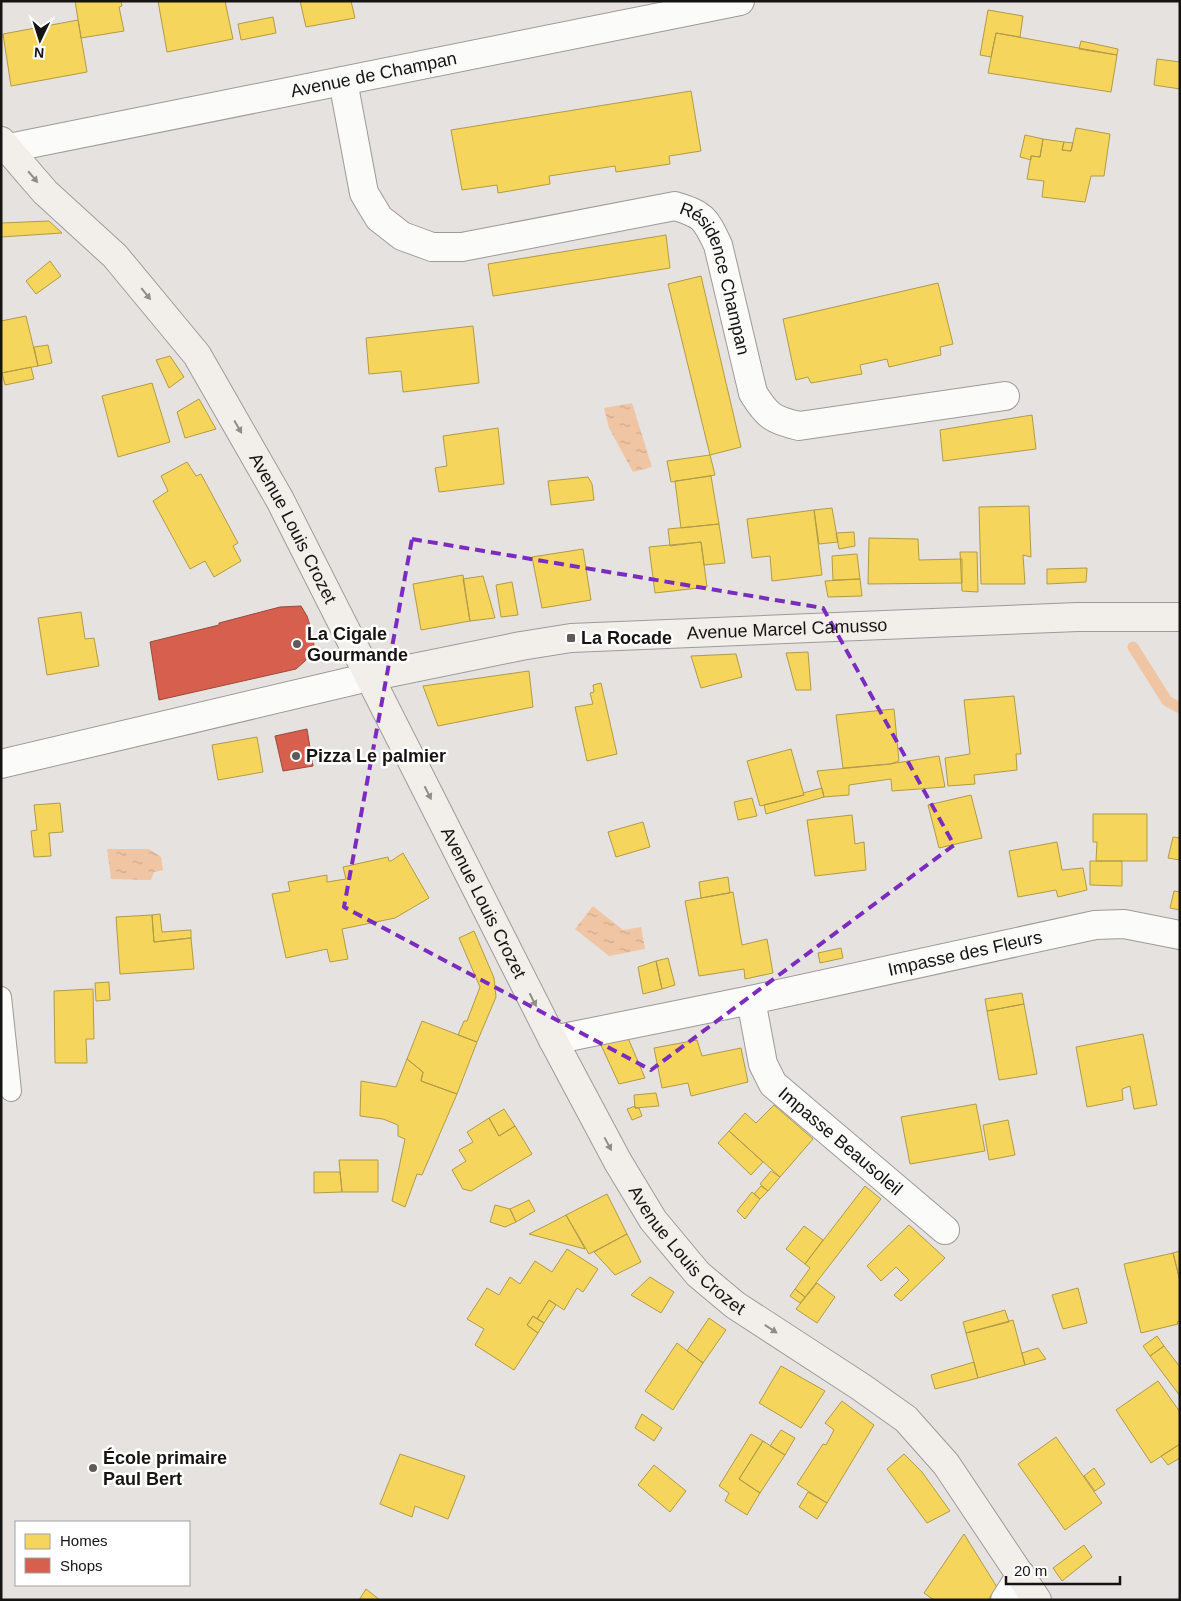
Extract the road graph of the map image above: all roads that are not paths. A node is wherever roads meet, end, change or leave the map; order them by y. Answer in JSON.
{"nodes":[{"id":1,"x":740,"y":1,"type":"edge"},
{"id":2,"x":343,"y":81,"type":"junction"},
{"id":3,"x":5,"y":144,"type":"edge"},
{"id":4,"x":1005,"y":396,"type":"dead end"},
{"id":5,"x":1180,"y":617,"type":"edge"},
{"id":6,"x":369,"y":676,"type":"junction"},
{"id":7,"x":1,"y":764,"type":"edge"},
{"id":8,"x":1180,"y":935,"type":"edge"},
{"id":9,"x":1,"y":997,"type":"edge"},
{"id":10,"x":751,"y":1000,"type":"junction"},
{"id":11,"x":553,"y":1040,"type":"junction"},
{"id":12,"x":11,"y":1091,"type":"dead end"},
{"id":13,"x":945,"y":1230,"type":"dead end"},
{"id":14,"x":1021,"y":1574,"type":"junction"},
{"id":15,"x":1005,"y":1600,"type":"edge"},
{"id":16,"x":1037,"y":1600,"type":"edge"}],
"edges":[{"from":1,"to":2,"type":"street","name":"Avenue de Champan"},
{"from":2,"to":3,"type":"street","name":"Avenue de Champan"},
{"from":2,"to":4,"type":"street","name":"Résidence Champan"},
{"from":3,"to":6,"type":"street","name":"Avenue Louis Crozet","one_way":true},
{"from":5,"to":6,"type":"street","name":"Avenue Marcel Camusso"},
{"from":6,"to":7,"type":"street"},
{"from":6,"to":11,"type":"street","name":"Avenue Louis Crozet","one_way":true},
{"from":8,"to":10,"type":"street","name":"Impasse des Fleurs"},
{"from":9,"to":12,"type":"lane"},
{"from":10,"to":11,"type":"street"},
{"from":10,"to":13,"type":"street","name":"Impasse Beausoleil"},
{"from":11,"to":14,"type":"street","name":"Avenue Louis Crozet","one_way":true},
{"from":14,"to":15,"type":"street"},
{"from":14,"to":16,"type":"street","name":"Avenue Louis Crozet"}]}
